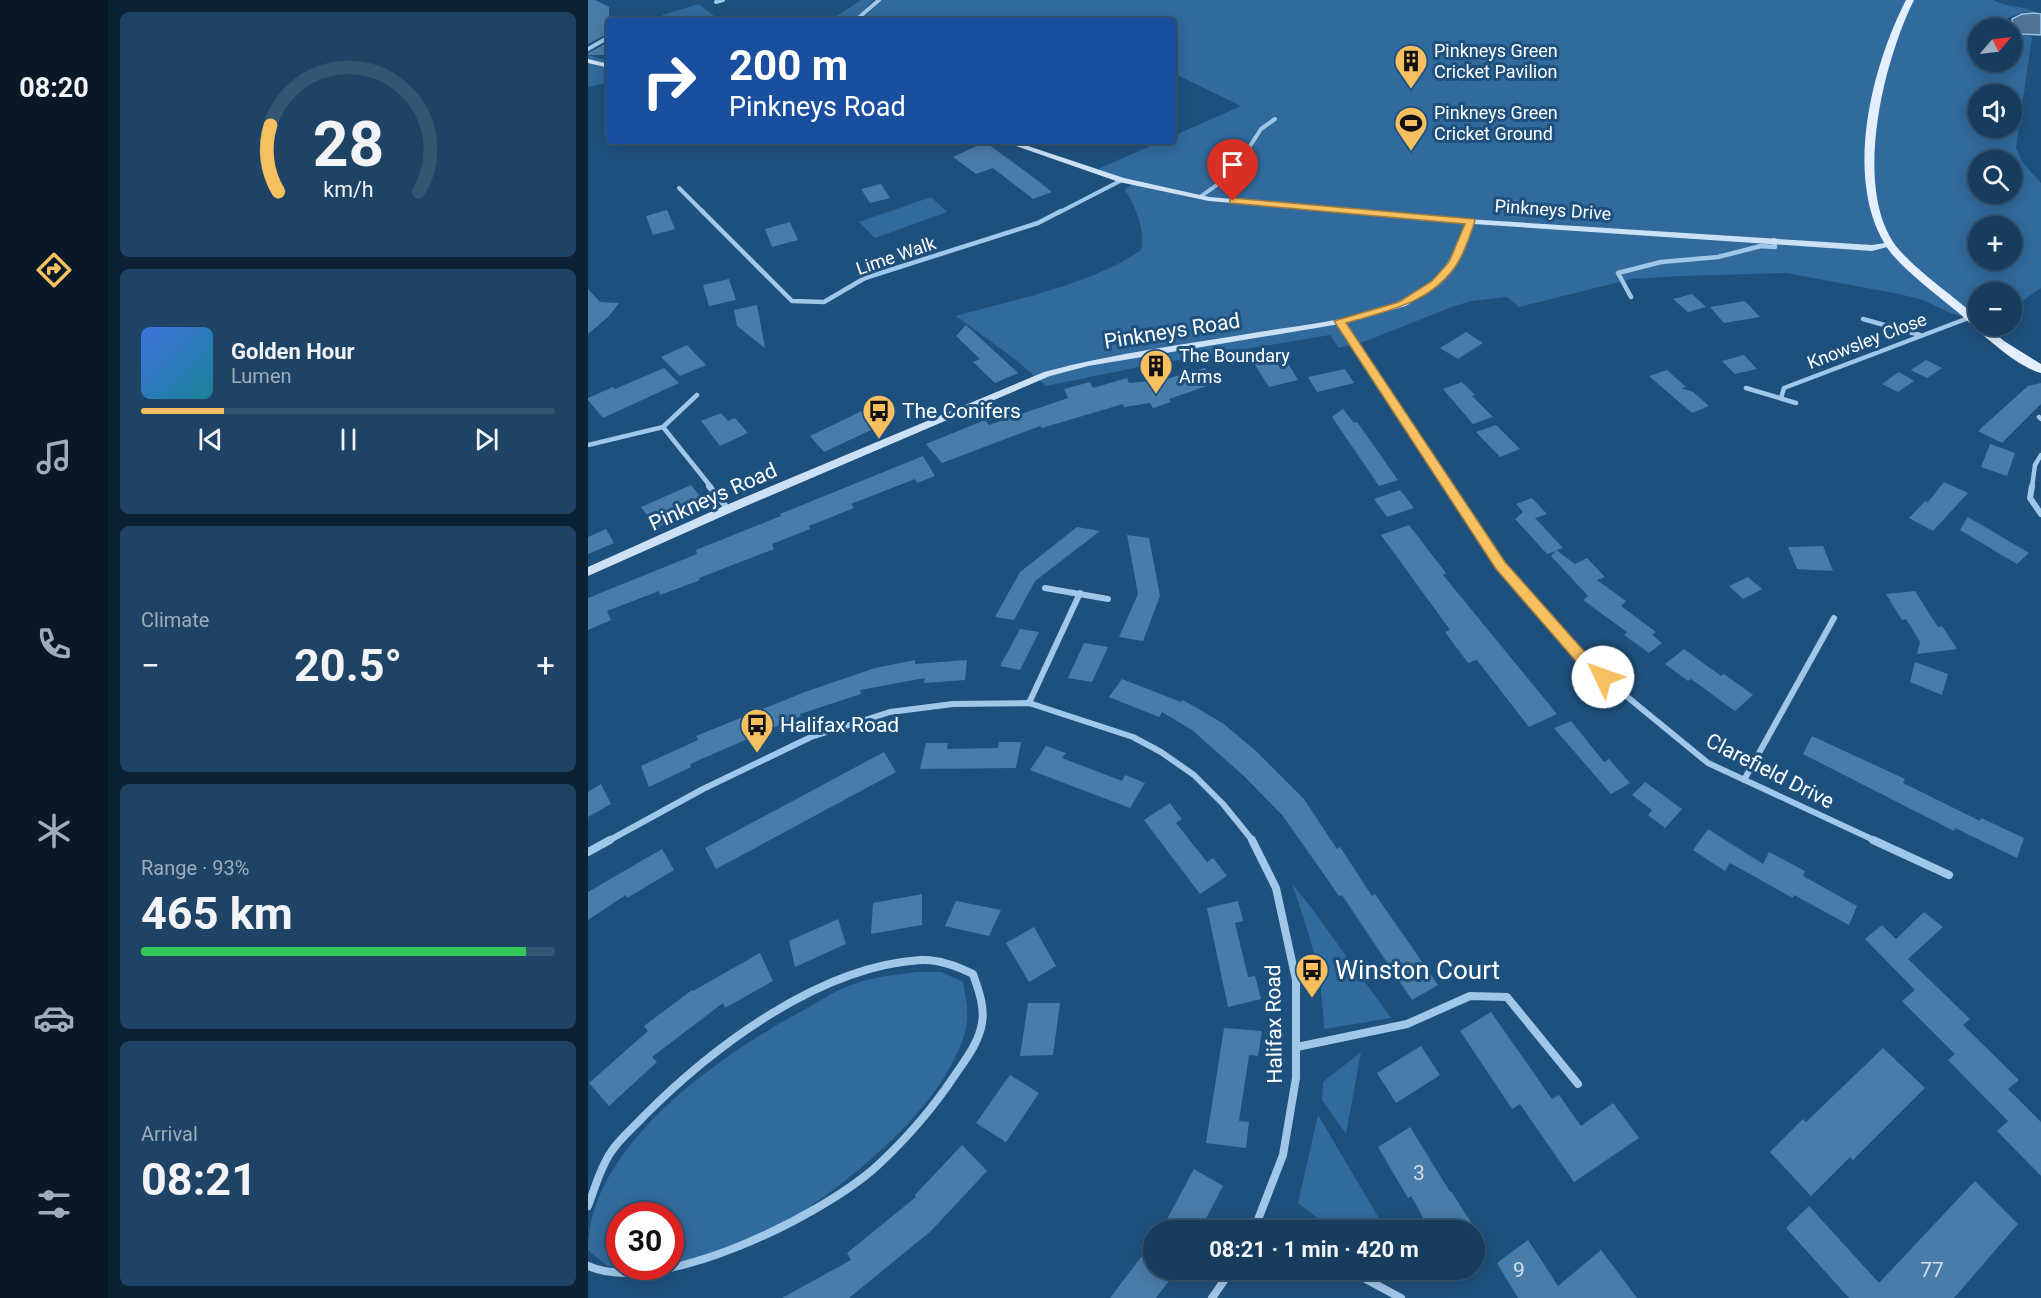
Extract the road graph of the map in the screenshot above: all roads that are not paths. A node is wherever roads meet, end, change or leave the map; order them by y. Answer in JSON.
{"nodes":[{"id":1,"x":723,"y":0,"type":"edge"},
{"id":2,"x":879,"y":0,"type":"edge"},
{"id":3,"x":1910,"y":0,"type":"edge"},
{"id":4,"x":716,"y":2,"type":"dead end"},
{"id":5,"x":858,"y":18,"type":"edge"},
{"id":6,"x":606,"y":39,"type":"edge"},
{"id":7,"x":588,"y":49,"type":"edge"},
{"id":8,"x":588,"y":61,"type":"edge"},
{"id":9,"x":606,"y":65,"type":"edge"},
{"id":10,"x":1275,"y":119,"type":"dead end"},
{"id":11,"x":1014,"y":144,"type":"edge"},
{"id":12,"x":1122,"y":180,"type":"junction"},
{"id":13,"x":679,"y":188,"type":"dead end"},
{"id":14,"x":1200,"y":198,"type":"junction"},
{"id":15,"x":1470,"y":221,"type":"junction"},
{"id":16,"x":1774,"y":240,"type":"junction"},
{"id":17,"x":1891,"y":245,"type":"junction"},
{"id":18,"x":1631,"y":297,"type":"dead end"},
{"id":19,"x":1968,"y":315,"type":"edge"},
{"id":20,"x":1863,"y":319,"type":"dead end"},
{"id":21,"x":1340,"y":321,"type":"junction"},
{"id":22,"x":1968,"y":324,"type":"edge"},
{"id":23,"x":1921,"y":335,"type":"junction"},
{"id":24,"x":1992,"y":336,"type":"edge"},
{"id":25,"x":2041,"y":369,"type":"edge"},
{"id":26,"x":1746,"y":388,"type":"dead end"},
{"id":27,"x":697,"y":395,"type":"dead end"},
{"id":28,"x":1781,"y":398,"type":"junction"},
{"id":29,"x":1796,"y":403,"type":"dead end"},
{"id":30,"x":663,"y":427,"type":"junction"},
{"id":31,"x":588,"y":445,"type":"edge"},
{"id":32,"x":2041,"y":455,"type":"edge"},
{"id":33,"x":728,"y":509,"type":"junction"},
{"id":34,"x":2041,"y":514,"type":"edge"},
{"id":35,"x":588,"y":572,"type":"edge"},
{"id":36,"x":1045,"y":588,"type":"dead end"},
{"id":37,"x":1080,"y":593,"type":"junction"},
{"id":38,"x":1108,"y":598,"type":"dead end"},
{"id":39,"x":1834,"y":618,"type":"dead end"},
{"id":40,"x":1029,"y":703,"type":"junction"},
{"id":41,"x":1744,"y":780,"type":"junction"},
{"id":42,"x":588,"y":852,"type":"edge"},
{"id":43,"x":1949,"y":875,"type":"dead end"},
{"id":44,"x":1297,"y":1047,"type":"junction"},
{"id":45,"x":1578,"y":1084,"type":"dead end"},
{"id":46,"x":588,"y":1206,"type":"edge"},
{"id":47,"x":1258,"y":1220,"type":"edge"},
{"id":48,"x":588,"y":1266,"type":"edge"},
{"id":49,"x":698,"y":1270,"type":"dead end"},
{"id":50,"x":606,"y":1277,"type":"edge"},
{"id":51,"x":636,"y":1280,"type":"edge"},
{"id":52,"x":651,"y":1280,"type":"edge"},
{"id":53,"x":1224,"y":1280,"type":"edge"},
{"id":54,"x":1367,"y":1280,"type":"edge"},
{"id":55,"x":1212,"y":1298,"type":"edge"},
{"id":56,"x":1401,"y":1298,"type":"edge"}],
"edges":[{"from":1,"to":4,"type":"street"},
{"from":2,"to":5,"type":"street"},
{"from":3,"to":17,"type":"main road"},
{"from":6,"to":7,"type":"street"},
{"from":8,"to":9,"type":"street"},
{"from":10,"to":14,"type":"street"},
{"from":11,"to":12,"type":"street","name":"Pinkneys Drive"},
{"from":12,"to":13,"type":"street","name":"Lime Walk"},
{"from":12,"to":14,"type":"street","name":"Pinkneys Drive"},
{"from":14,"to":15,"type":"street","name":"Pinkneys Drive"},
{"from":15,"to":16,"type":"street","name":"Pinkneys Drive"},
{"from":15,"to":21,"type":"street","name":"Pinkneys Road"},
{"from":16,"to":17,"type":"street","name":"Pinkneys Drive"},
{"from":16,"to":18,"type":"street"},
{"from":17,"to":19,"type":"main road"},
{"from":20,"to":23,"type":"street"},
{"from":21,"to":33,"type":"street","name":"Pinkneys Road"},
{"from":21,"to":41,"type":"street","name":"Clarefield Drive"},
{"from":22,"to":23,"type":"street","name":"Knowsley Close"},
{"from":23,"to":28,"type":"street","name":"Knowsley Close"},
{"from":24,"to":25,"type":"main road"},
{"from":26,"to":28,"type":"street"},
{"from":27,"to":30,"type":"street"},
{"from":28,"to":29,"type":"street"},
{"from":30,"to":31,"type":"street"},
{"from":30,"to":33,"type":"street"},
{"from":32,"to":34,"type":"street"},
{"from":33,"to":35,"type":"street","name":"Pinkneys Road"},
{"from":36,"to":37,"type":"street"},
{"from":37,"to":38,"type":"street"},
{"from":37,"to":40,"type":"street"},
{"from":39,"to":41,"type":"street"},
{"from":40,"to":42,"type":"street","name":"Halifax Road"},
{"from":40,"to":44,"type":"street","name":"Halifax Road"},
{"from":41,"to":43,"type":"street","name":"Clarefield Drive"},
{"from":44,"to":45,"type":"street"},
{"from":44,"to":47,"type":"street","name":"Halifax Road"},
{"from":46,"to":49,"type":"street"},
{"from":48,"to":50,"type":"street"},
{"from":51,"to":52,"type":"street"},
{"from":53,"to":55,"type":"street"},
{"from":54,"to":56,"type":"street"}]}
